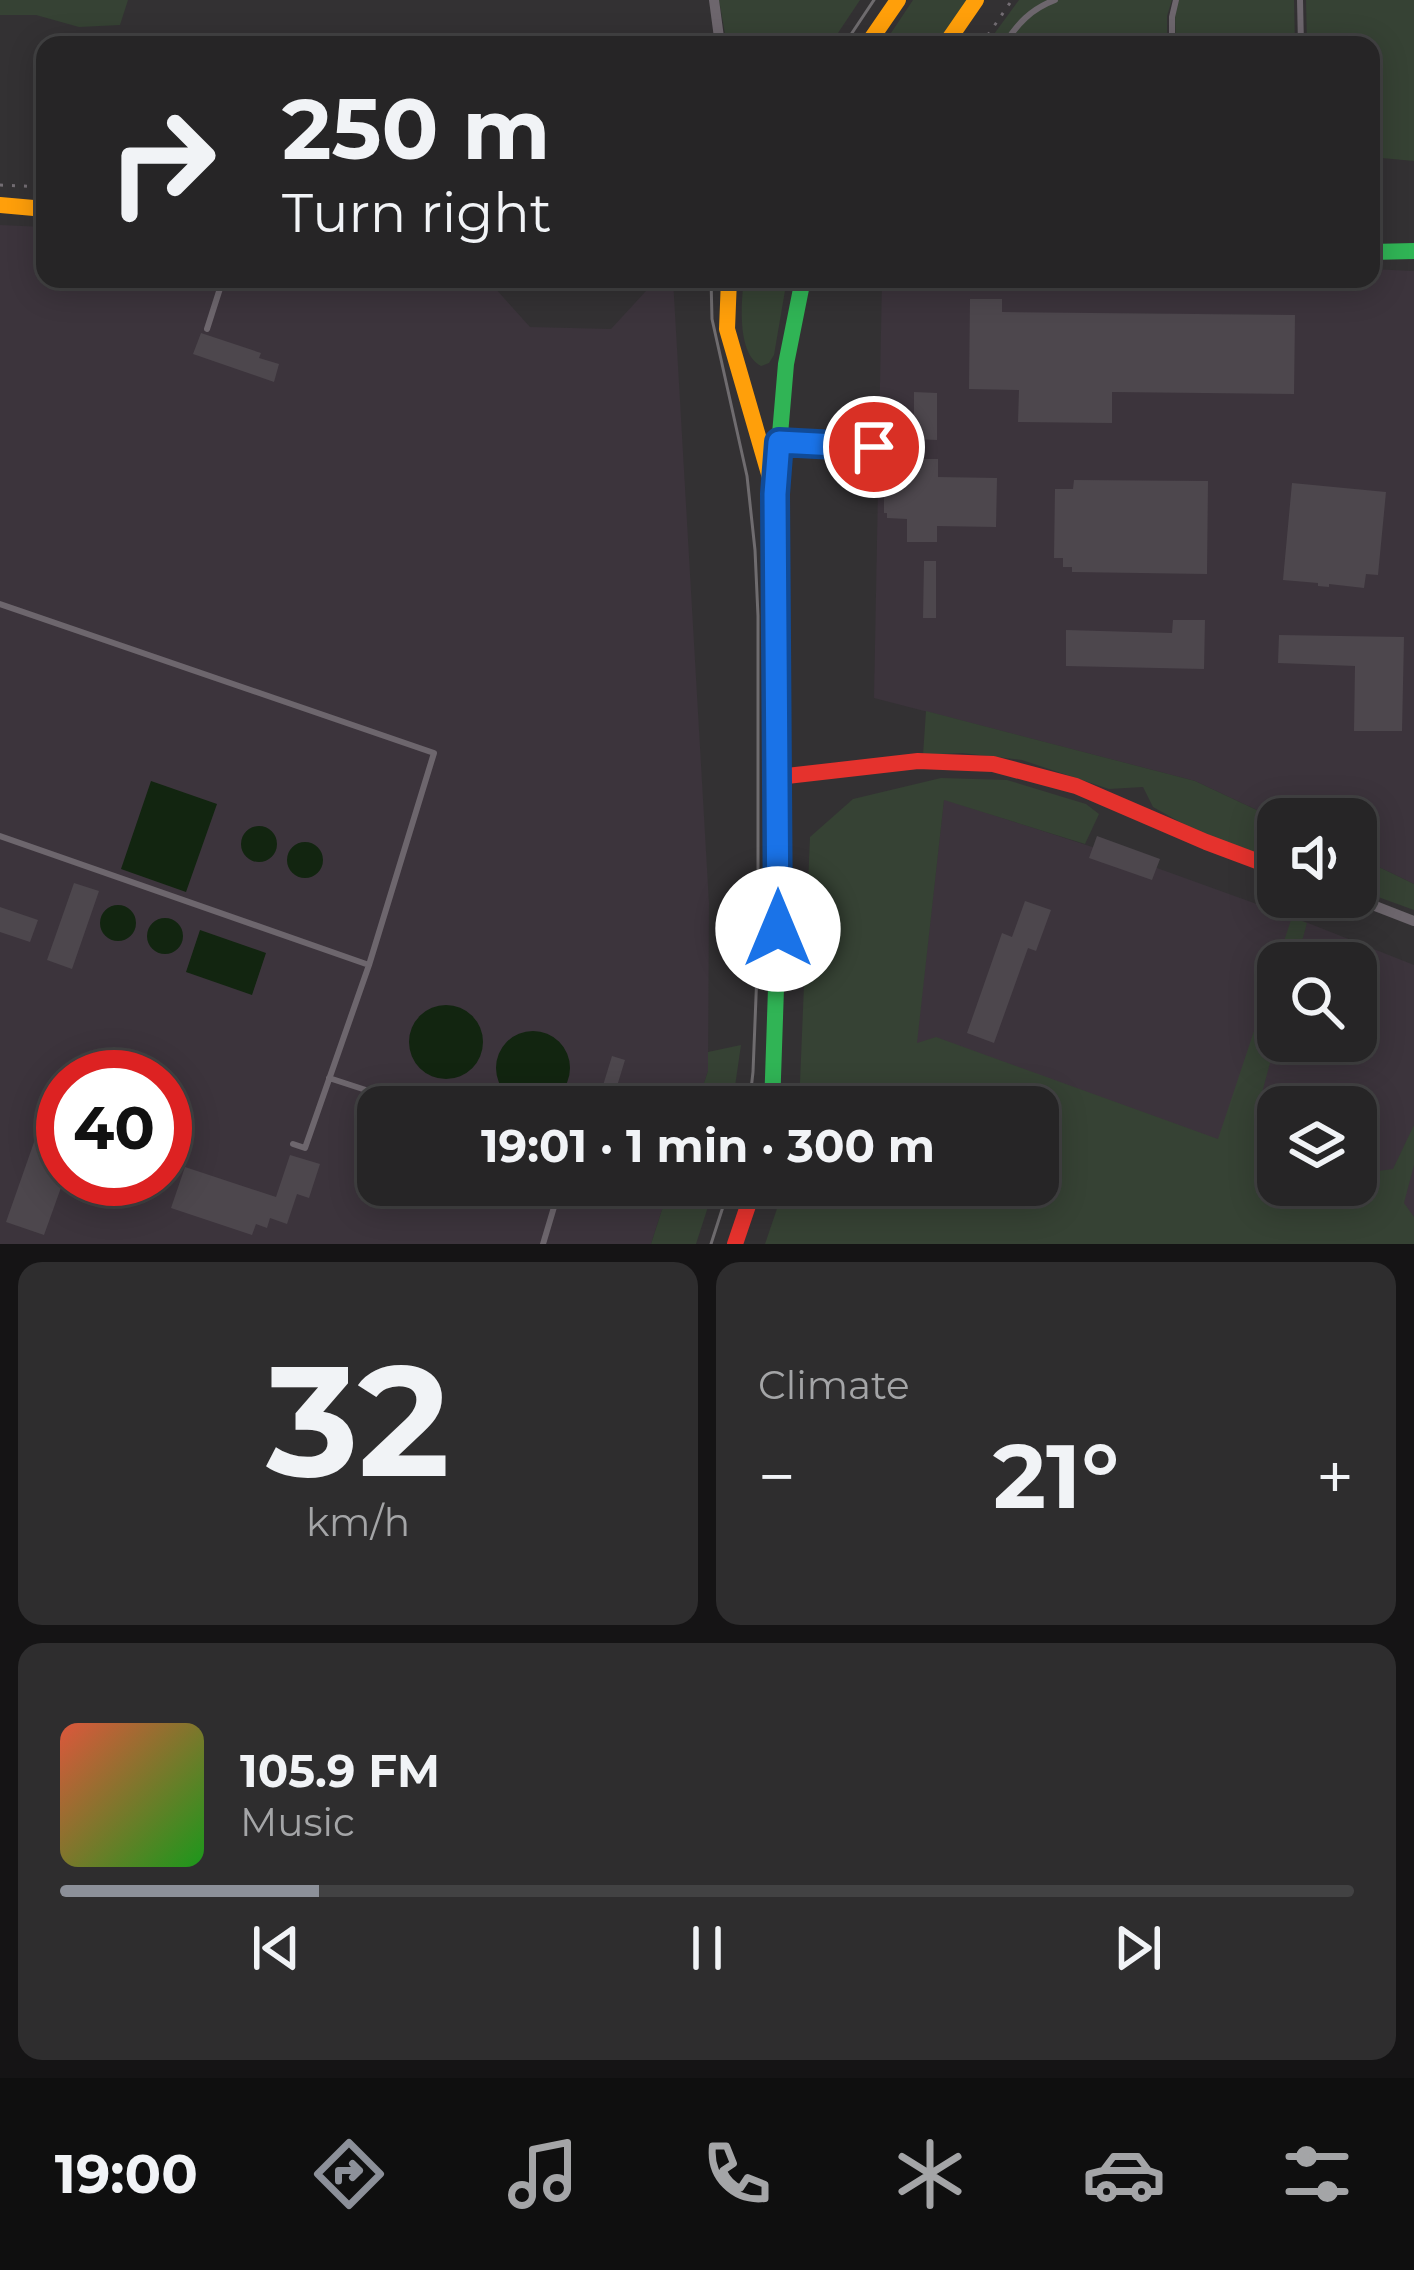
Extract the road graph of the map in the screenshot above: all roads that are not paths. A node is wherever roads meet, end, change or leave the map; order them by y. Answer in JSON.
{"nodes":[{"id":1,"x":714,"y":0,"type":"edge"},
{"id":2,"x":898,"y":0,"type":"edge"},
{"id":3,"x":976,"y":0,"type":"edge"},
{"id":4,"x":1055,"y":0,"type":"edge"},
{"id":5,"x":1176,"y":0,"type":"edge"},
{"id":6,"x":1300,"y":0,"type":"edge"},
{"id":7,"x":719,"y":36,"type":"edge"},
{"id":8,"x":873,"y":36,"type":"edge"},
{"id":9,"x":951,"y":36,"type":"edge"},
{"id":10,"x":1010,"y":36,"type":"edge"},
{"id":11,"x":1172,"y":36,"type":"edge"},
{"id":12,"x":1301,"y":36,"type":"edge"},
{"id":13,"x":0,"y":205,"type":"edge"},
{"id":14,"x":36,"y":207,"type":"edge"},
{"id":15,"x":1414,"y":251,"type":"edge"},
{"id":16,"x":1380,"y":252,"type":"edge"},
{"id":17,"x":220,"y":288,"type":"edge"},
{"id":18,"x":729,"y":288,"type":"edge"},
{"id":19,"x":800,"y":288,"type":"edge"},
{"id":20,"x":207,"y":329,"type":"dead end"},
{"id":21,"x":779,"y":442,"type":"junction"},
{"id":22,"x":922,"y":449,"type":"dead end"},
{"id":23,"x":775,"y":494,"type":"junction"},
{"id":24,"x":0,"y":604,"type":"edge"},
{"id":25,"x":778,"y":777,"type":"junction"},
{"id":26,"x":0,"y":836,"type":"edge"},
{"id":27,"x":1257,"y":861,"type":"edge"},
{"id":28,"x":1377,"y":907,"type":"edge"},
{"id":29,"x":1414,"y":921,"type":"edge"},
{"id":30,"x":369,"y":965,"type":"junction"},
{"id":31,"x":329,"y":1078,"type":"junction"},
{"id":32,"x":773,"y":1086,"type":"edge"},
{"id":33,"x":357,"y":1087,"type":"edge"},
{"id":34,"x":293,"y":1144,"type":"dead end"},
{"id":35,"x":554,"y":1206,"type":"edge"},
{"id":36,"x":747,"y":1206,"type":"edge"},
{"id":37,"x":543,"y":1244,"type":"edge"},
{"id":38,"x":734,"y":1244,"type":"edge"}],
"edges":[{"from":1,"to":7,"type":"street"},
{"from":2,"to":8,"type":"street"},
{"from":3,"to":9,"type":"street"},
{"from":4,"to":10,"type":"lane"},
{"from":5,"to":11,"type":"lane"},
{"from":6,"to":12,"type":"lane"},
{"from":13,"to":14,"type":"street"},
{"from":15,"to":16,"type":"street"},
{"from":17,"to":20,"type":"lane"},
{"from":18,"to":23,"type":"street"},
{"from":19,"to":21,"type":"street"},
{"from":21,"to":22,"type":"lane"},
{"from":21,"to":23,"type":"street"},
{"from":23,"to":25,"type":"street"},
{"from":24,"to":30,"type":"lane"},
{"from":25,"to":27,"type":"street"},
{"from":25,"to":32,"type":"street"},
{"from":26,"to":30,"type":"lane"},
{"from":28,"to":29,"type":"street"},
{"from":30,"to":31,"type":"lane"},
{"from":31,"to":33,"type":"lane"},
{"from":31,"to":34,"type":"lane"},
{"from":35,"to":37,"type":"lane"},
{"from":36,"to":38,"type":"street"}]}
